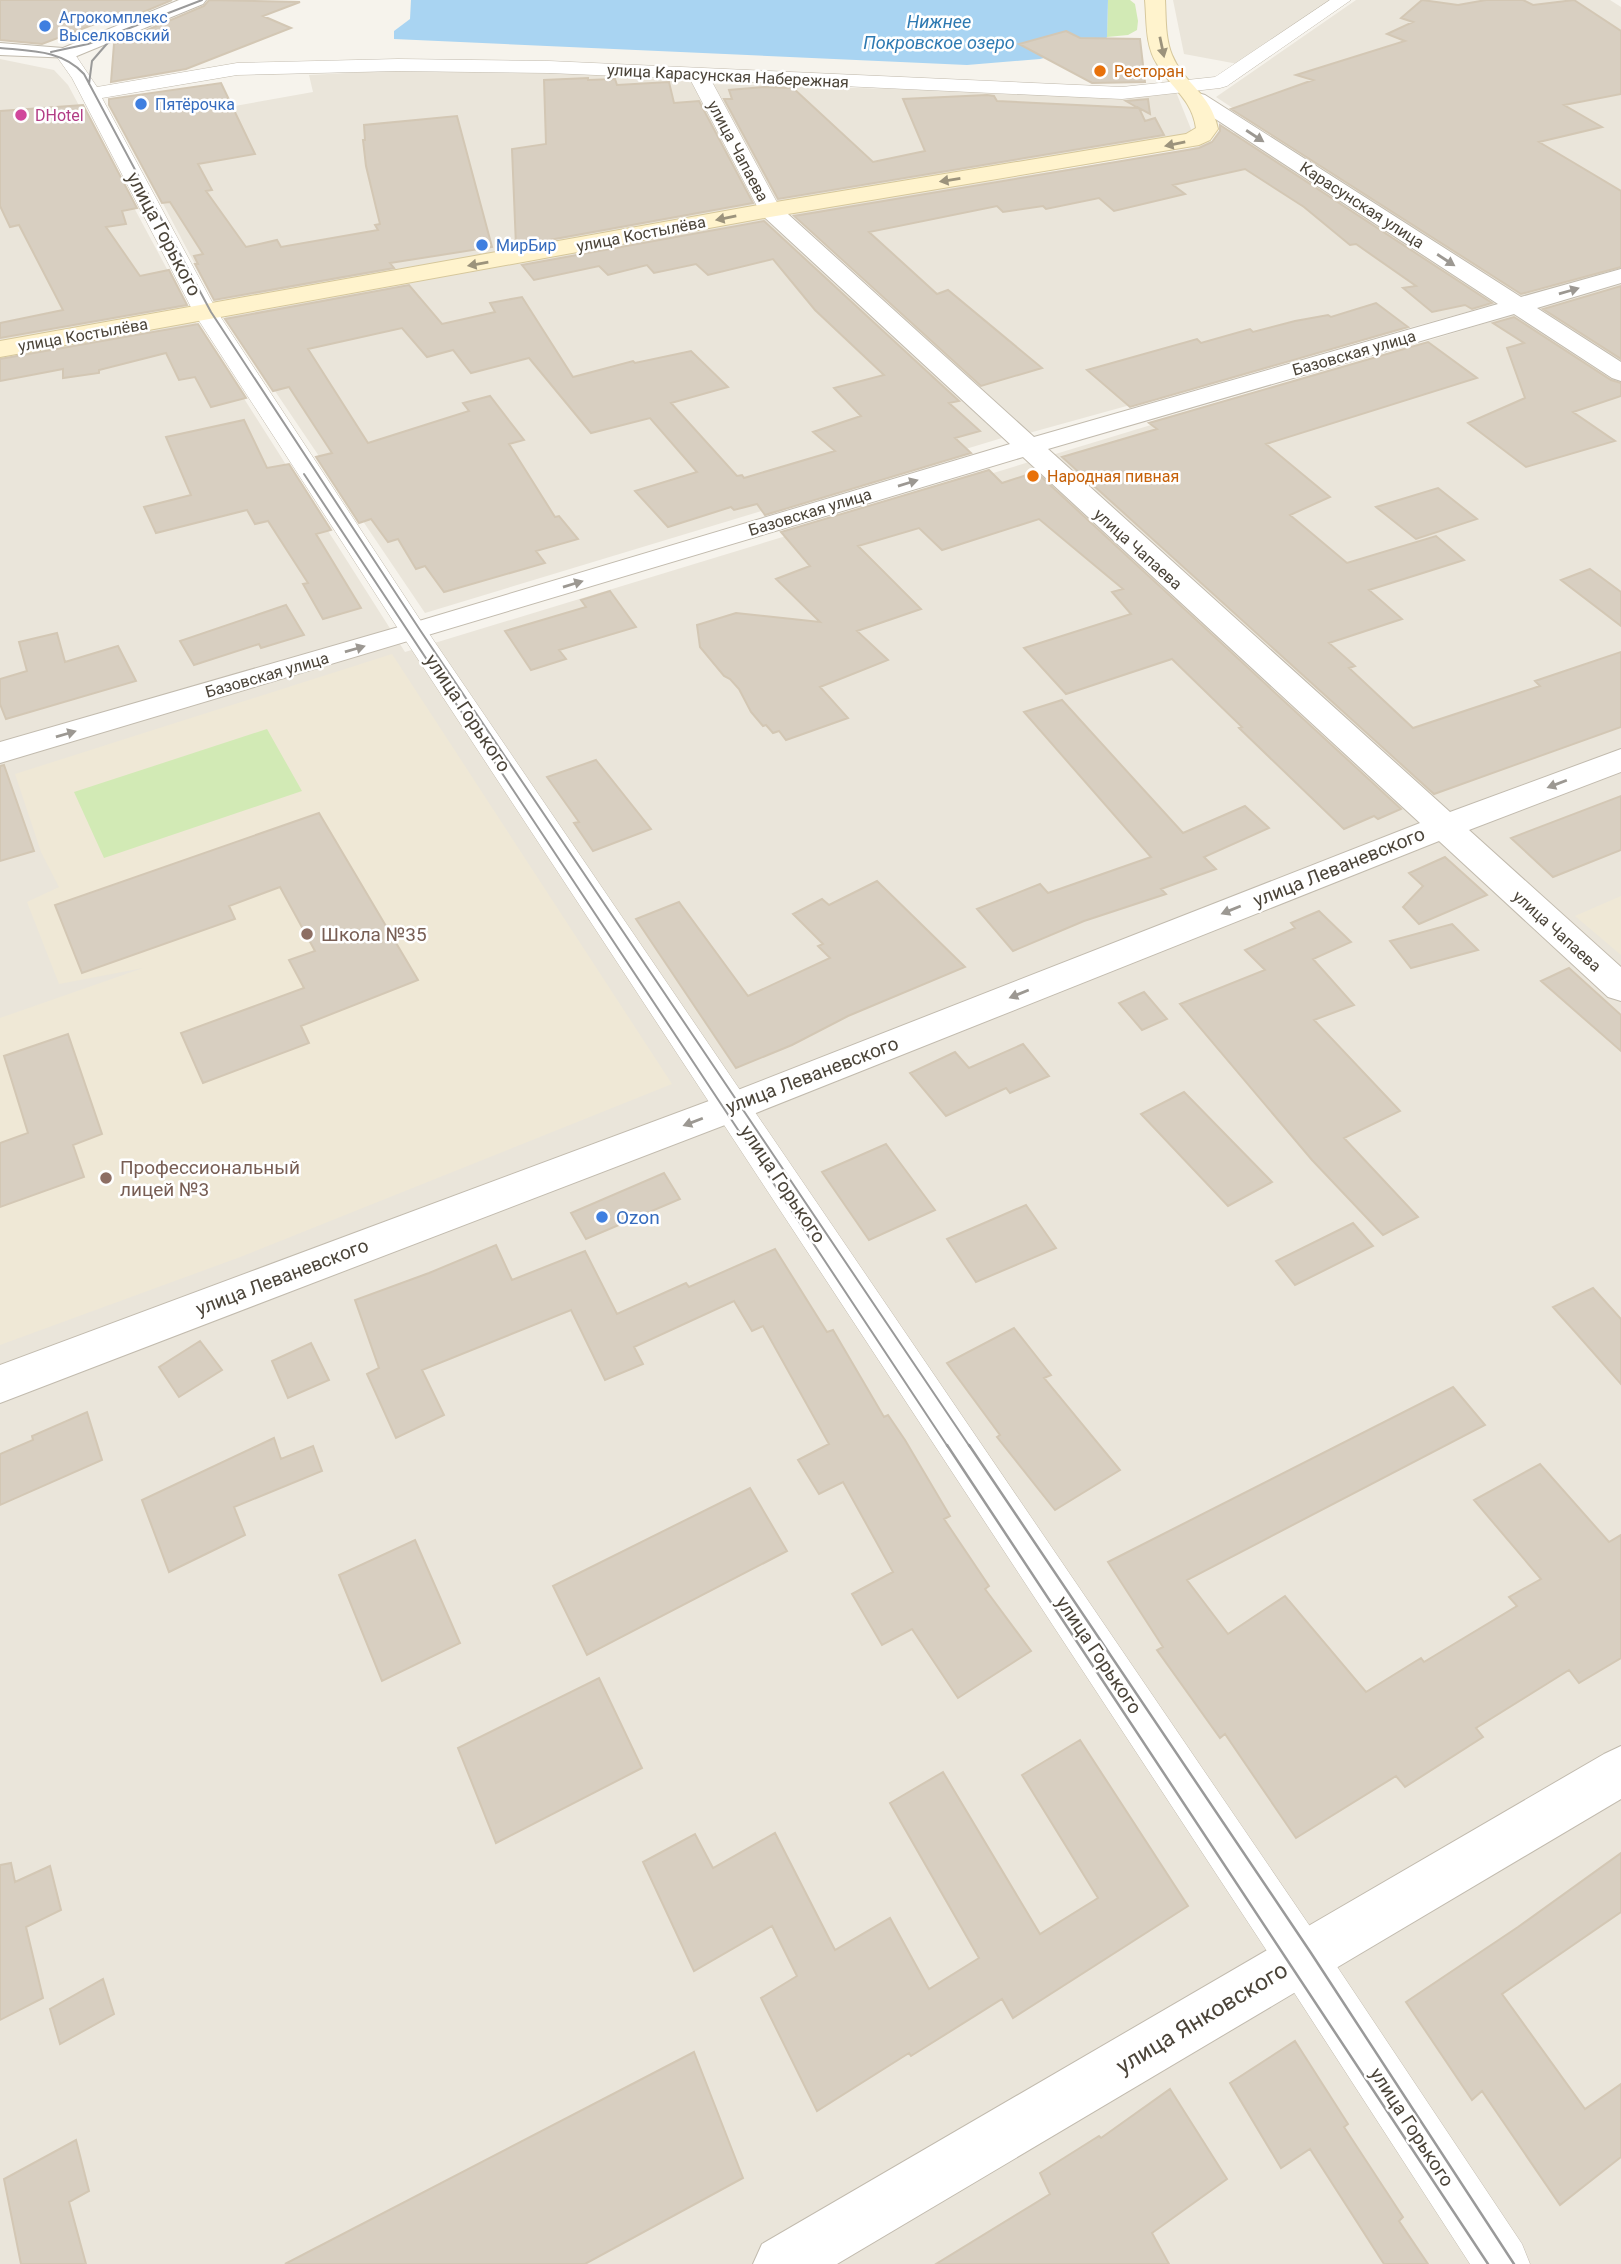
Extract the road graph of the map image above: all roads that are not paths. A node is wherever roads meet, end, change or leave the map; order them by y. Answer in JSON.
{"nodes":[{"id":1,"x":196,"y":0,"type":"edge"},
{"id":2,"x":1155,"y":0,"type":"edge"},
{"id":3,"x":1342,"y":0,"type":"edge"},
{"id":4,"x":0,"y":49,"type":"edge"},
{"id":5,"x":65,"y":54,"type":"junction"},
{"id":6,"x":698,"y":75,"type":"junction"},
{"id":7,"x":1192,"y":92,"type":"junction"},
{"id":8,"x":91,"y":94,"type":"junction"},
{"id":9,"x":770,"y":210,"type":"junction"},
{"id":10,"x":1621,"y":276,"type":"edge"},
{"id":11,"x":1517,"y":306,"type":"junction"},
{"id":12,"x":206,"y":313,"type":"junction"},
{"id":13,"x":0,"y":349,"type":"edge"},
{"id":14,"x":1621,"y":373,"type":"edge"},
{"id":15,"x":1026,"y":447,"type":"junction"},
{"id":16,"x":414,"y":632,"type":"junction"},
{"id":17,"x":0,"y":752,"type":"edge"},
{"id":18,"x":1621,"y":760,"type":"edge"},
{"id":19,"x":1442,"y":827,"type":"junction"},
{"id":20,"x":1621,"y":988,"type":"edge"},
{"id":21,"x":731,"y":1107,"type":"junction"},
{"id":22,"x":0,"y":1384,"type":"edge"},
{"id":23,"x":1621,"y":1771,"type":"edge"},
{"id":24,"x":1302,"y":1959,"type":"junction"},
{"id":25,"x":782,"y":2264,"type":"edge"},
{"id":26,"x":1502,"y":2264,"type":"edge"}],
"edges":[{"from":1,"to":5,"type":"street"},
{"from":2,"to":7,"type":"main road","name":"Карасунская улица","one_way":true},
{"from":3,"to":7,"type":"street","name":"улица Карасунская Набережная"},
{"from":4,"to":5,"type":"street"},
{"from":5,"to":8,"type":"street","name":"улица Горького"},
{"from":6,"to":7,"type":"street","name":"улица Карасунская Набережная"},
{"from":6,"to":8,"type":"street","name":"улица Карасунская Набережная"},
{"from":6,"to":9,"type":"street","name":"улица Чапаева"},
{"from":7,"to":9,"type":"main road","name":"улица Костылёва","one_way":true},
{"from":7,"to":11,"type":"street","name":"Карасунская улица","one_way":true},
{"from":8,"to":12,"type":"street","name":"улица Горького"},
{"from":9,"to":12,"type":"main road","name":"улица Костылёва","one_way":true},
{"from":9,"to":15,"type":"street","name":"улица Чапаева"},
{"from":11,"to":10,"type":"street","name":"Базовская улица","one_way":true},
{"from":11,"to":14,"type":"street","name":"Карасунская улица"},
{"from":11,"to":15,"type":"street","name":"Базовская улица"},
{"from":12,"to":13,"type":"main road","name":"улица Костылёва"},
{"from":12,"to":16,"type":"street","name":"улица Горького"},
{"from":16,"to":15,"type":"street","name":"Базовская улица","one_way":true},
{"from":15,"to":19,"type":"street","name":"улица Чапаева"},
{"from":17,"to":16,"type":"street","name":"Базовская улица","one_way":true},
{"from":16,"to":21,"type":"street","name":"улица Горького"},
{"from":18,"to":19,"type":"street","name":"улица Леваневского","one_way":true},
{"from":19,"to":20,"type":"street","name":"улица Чапаева"},
{"from":19,"to":21,"type":"street","name":"улица Леваневского","one_way":true},
{"from":21,"to":22,"type":"street","name":"улица Леваневского","one_way":true},
{"from":21,"to":24,"type":"street","name":"улица Горького"},
{"from":23,"to":24,"type":"street","name":"улица Янковского"},
{"from":24,"to":25,"type":"street","name":"улица Янковского"},
{"from":24,"to":26,"type":"street","name":"улица Горького"}]}
